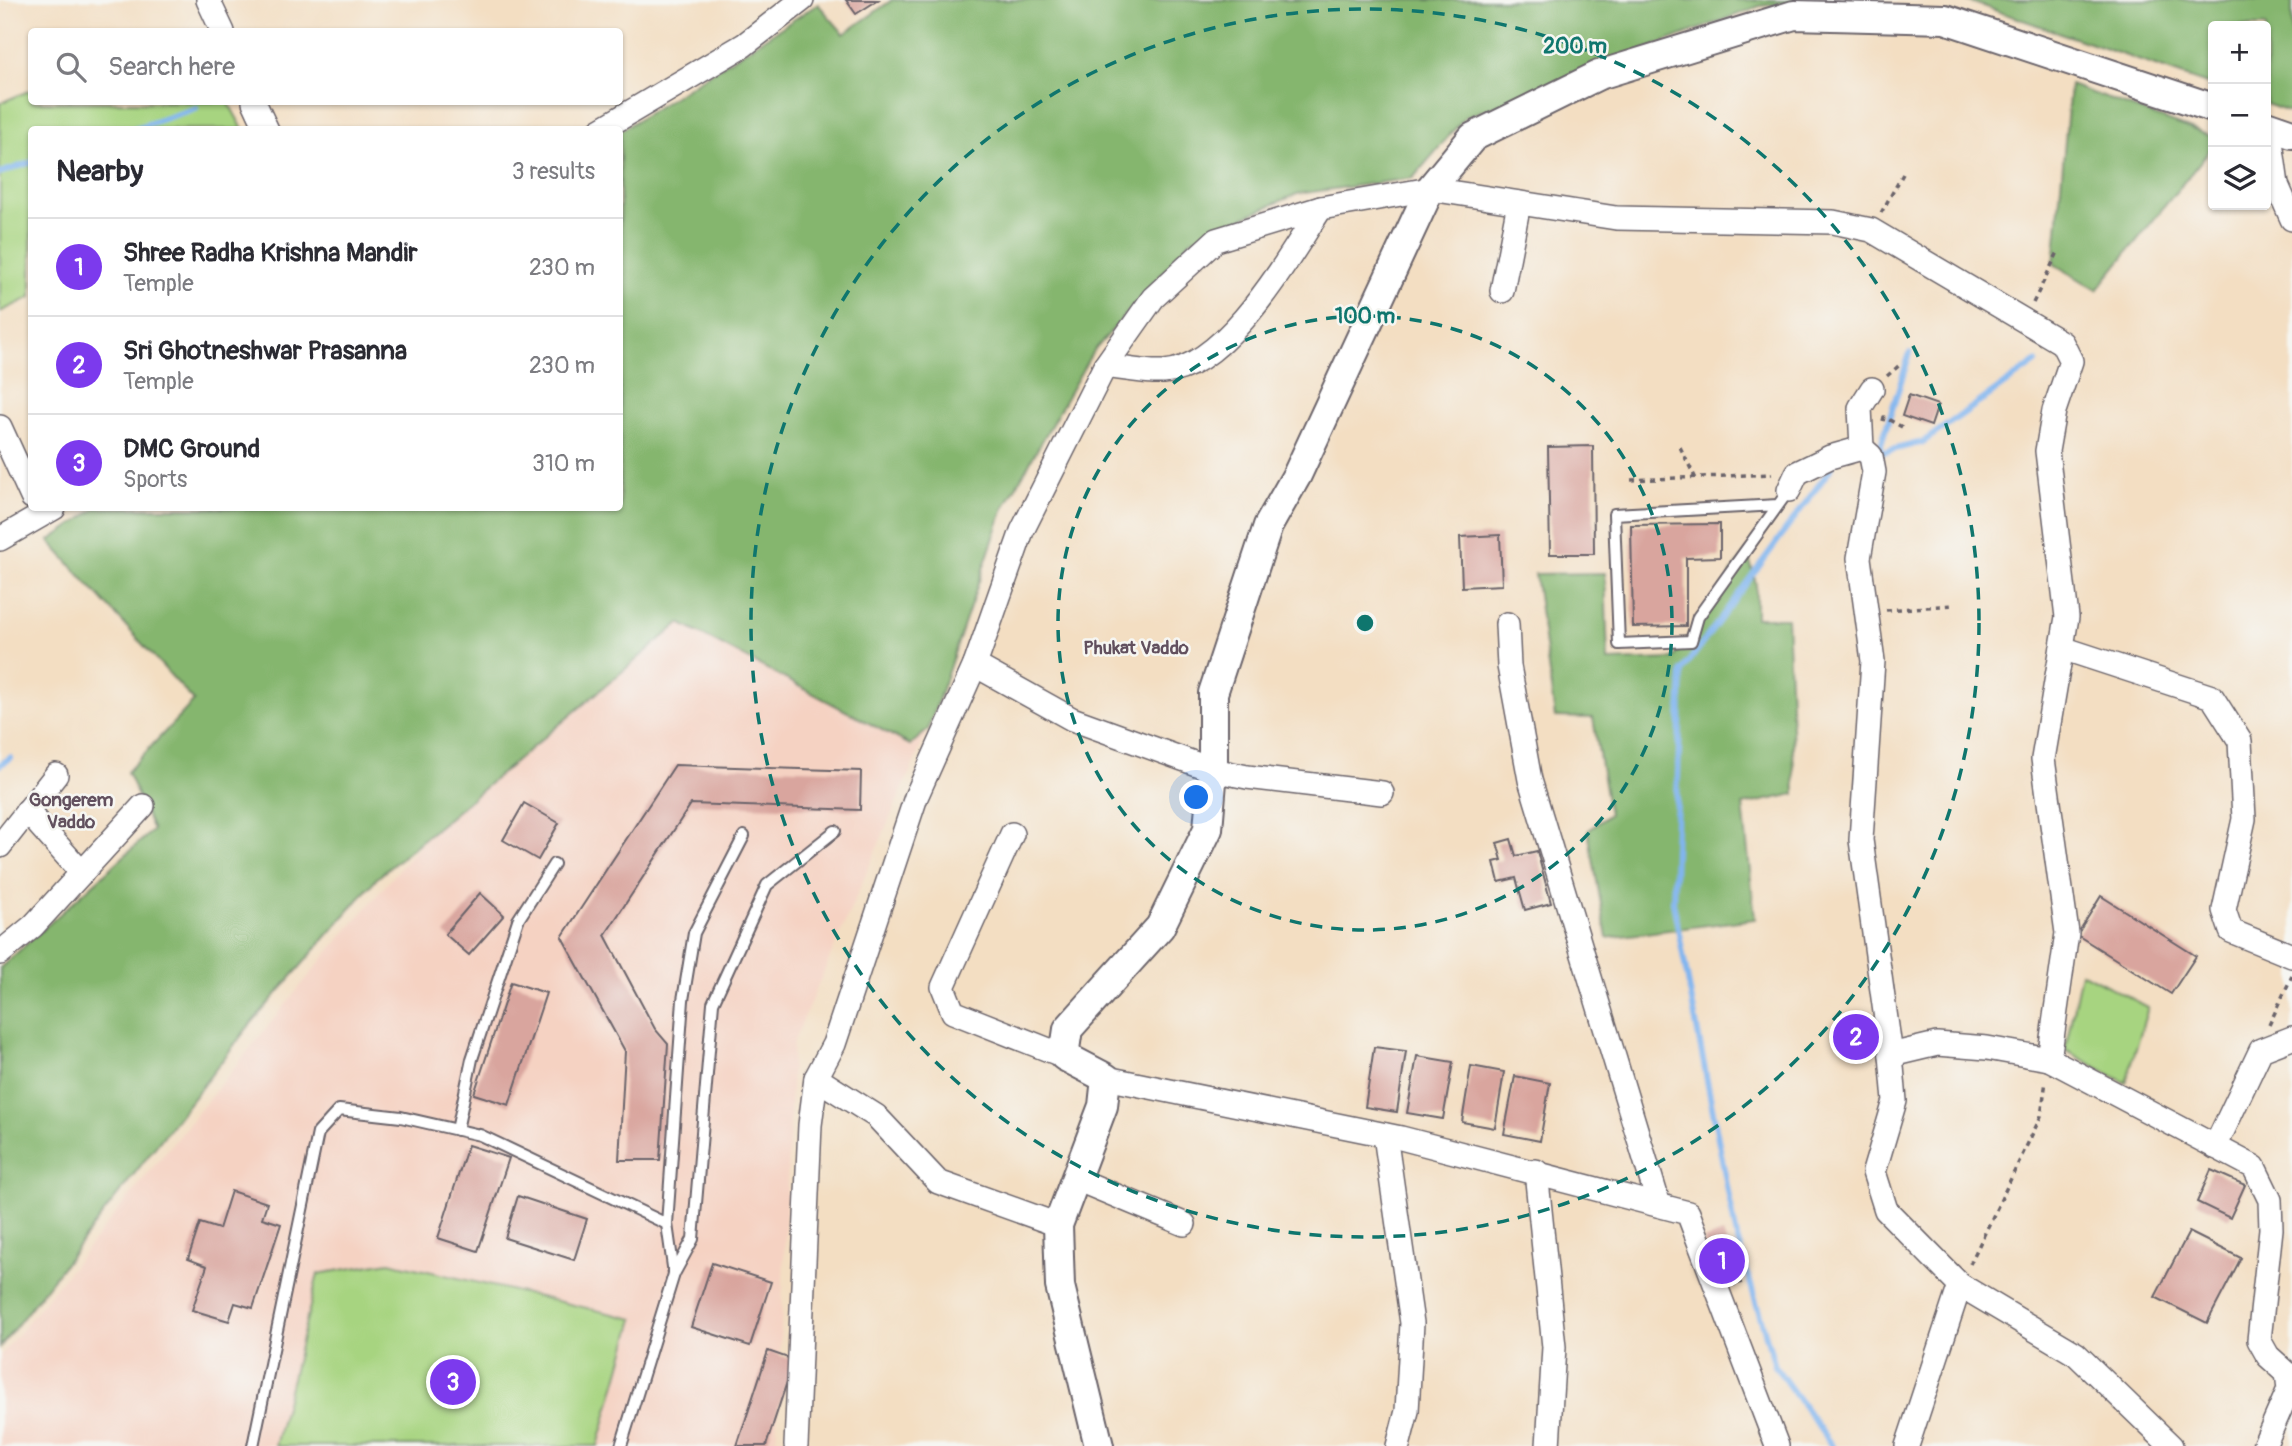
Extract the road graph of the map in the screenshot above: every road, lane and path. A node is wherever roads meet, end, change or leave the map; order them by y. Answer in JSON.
{"nodes":[{"id":1,"x":208,"y":0,"type":"edge"},
{"id":2,"x":797,"y":2,"type":"edge"},
{"id":3,"x":221,"y":28,"type":"edge"},
{"id":4,"x":255,"y":105,"type":"edge"},
{"id":5,"x":2208,"y":106,"type":"edge"},
{"id":6,"x":265,"y":126,"type":"edge"},
{"id":7,"x":607,"y":126,"type":"edge"},
{"id":8,"x":2276,"y":129,"type":"edge"},
{"id":9,"x":1903,"y":174,"type":"dead end"},
{"id":10,"x":1430,"y":189,"type":"junction"},
{"id":11,"x":1518,"y":203,"type":"junction"},
{"id":12,"x":1321,"y":208,"type":"junction"},
{"id":13,"x":2292,"y":219,"type":"edge"},
{"id":14,"x":1871,"y":230,"type":"junction"},
{"id":15,"x":2059,"y":250,"type":"dead end"},
{"id":16,"x":1502,"y":291,"type":"dead end"},
{"id":17,"x":2025,"y":321,"type":"junction"},
{"id":18,"x":1105,"y":366,"type":"junction"},
{"id":19,"x":1872,"y":388,"type":"dead end"},
{"id":20,"x":0,"y":427,"type":"edge"},
{"id":21,"x":1680,"y":447,"type":"dead end"},
{"id":22,"x":1862,"y":448,"type":"junction"},
{"id":23,"x":1696,"y":479,"type":"junction"},
{"id":24,"x":1631,"y":480,"type":"dead end"},
{"id":25,"x":28,"y":482,"type":"edge"},
{"id":26,"x":1788,"y":489,"type":"junction"},
{"id":27,"x":36,"y":511,"type":"edge"},
{"id":28,"x":0,"y":539,"type":"edge"},
{"id":29,"x":1954,"y":605,"type":"dead end"},
{"id":30,"x":1866,"y":611,"type":"junction"},
{"id":31,"x":1507,"y":624,"type":"dead end"},
{"id":32,"x":2062,"y":649,"type":"junction"},
{"id":33,"x":975,"y":666,"type":"junction"},
{"id":34,"x":1213,"y":770,"type":"junction"},
{"id":35,"x":56,"y":775,"type":"dead end"},
{"id":36,"x":1381,"y":793,"type":"dead end"},
{"id":37,"x":143,"y":806,"type":"dead end"},
{"id":38,"x":27,"y":811,"type":"junction"},
{"id":39,"x":835,"y":831,"type":"dead end"},
{"id":40,"x":1012,"y":834,"type":"dead end"},
{"id":41,"x":744,"y":836,"type":"dead end"},
{"id":42,"x":0,"y":846,"type":"edge"},
{"id":43,"x":554,"y":864,"type":"dead end"},
{"id":44,"x":82,"y":873,"type":"junction"},
{"id":45,"x":0,"y":953,"type":"edge"},
{"id":46,"x":2292,"y":956,"type":"edge"},
{"id":47,"x":2292,"y":976,"type":"edge"},
{"id":48,"x":2291,"y":1040,"type":"edge"},
{"id":49,"x":2261,"y":1051,"type":"junction"},
{"id":50,"x":1891,"y":1055,"type":"junction"},
{"id":51,"x":1064,"y":1056,"type":"junction"},
{"id":52,"x":2049,"y":1059,"type":"junction"},
{"id":53,"x":816,"y":1078,"type":"junction"},
{"id":54,"x":1106,"y":1078,"type":"junction"},
{"id":55,"x":457,"y":1130,"type":"junction"},
{"id":56,"x":1385,"y":1135,"type":"junction"},
{"id":57,"x":2215,"y":1147,"type":"junction"},
{"id":58,"x":1536,"y":1171,"type":"junction"},
{"id":59,"x":1076,"y":1179,"type":"junction"},
{"id":60,"x":1659,"y":1205,"type":"junction"},
{"id":61,"x":667,"y":1224,"type":"junction"},
{"id":62,"x":1184,"y":1224,"type":"dead end"},
{"id":63,"x":1058,"y":1225,"type":"junction"},
{"id":64,"x":674,"y":1274,"type":"junction"},
{"id":65,"x":1960,"y":1285,"type":"junction"},
{"id":66,"x":253,"y":1446,"type":"edge"},
{"id":67,"x":621,"y":1446,"type":"edge"},
{"id":68,"x":796,"y":1446,"type":"edge"},
{"id":69,"x":1100,"y":1446,"type":"edge"},
{"id":70,"x":1398,"y":1446,"type":"edge"},
{"id":71,"x":1548,"y":1446,"type":"edge"},
{"id":72,"x":1777,"y":1446,"type":"edge"},
{"id":73,"x":1907,"y":1446,"type":"edge"},
{"id":74,"x":2171,"y":1446,"type":"edge"},
{"id":75,"x":2264,"y":1446,"type":"edge"}],
"edges":[{"from":1,"to":3,"type":"street"},
{"from":2,"to":7,"type":"street"},
{"from":4,"to":6,"type":"street"},
{"from":5,"to":10,"type":"street"},
{"from":8,"to":13,"type":"street"},
{"from":9,"to":14,"type":"path"},
{"from":10,"to":11,"type":"street"},
{"from":10,"to":12,"type":"street"},
{"from":10,"to":34,"type":"street"},
{"from":11,"to":14,"type":"street"},
{"from":11,"to":16,"type":"street"},
{"from":12,"to":18,"type":"street"},
{"from":12,"to":18,"type":"street"},
{"from":14,"to":17,"type":"street"},
{"from":15,"to":17,"type":"path"},
{"from":17,"to":32,"type":"street"},
{"from":18,"to":33,"type":"street"},
{"from":19,"to":22,"type":"street"},
{"from":20,"to":25,"type":"street"},
{"from":21,"to":23,"type":"path"},
{"from":22,"to":26,"type":"street"},
{"from":22,"to":30,"type":"street"},
{"from":23,"to":24,"type":"path"},
{"from":23,"to":26,"type":"path"},
{"from":26,"to":26,"type":"lane"},
{"from":27,"to":28,"type":"street"},
{"from":29,"to":30,"type":"path"},
{"from":30,"to":50,"type":"street"},
{"from":31,"to":60,"type":"street"},
{"from":32,"to":46,"type":"street"},
{"from":32,"to":52,"type":"street"},
{"from":33,"to":34,"type":"street"},
{"from":33,"to":53,"type":"street"},
{"from":34,"to":36,"type":"street"},
{"from":34,"to":51,"type":"street"},
{"from":35,"to":38,"type":"street"},
{"from":37,"to":44,"type":"street"},
{"from":38,"to":42,"type":"street"},
{"from":38,"to":44,"type":"street"},
{"from":39,"to":64,"type":"lane"},
{"from":40,"to":51,"type":"street"},
{"from":41,"to":61,"type":"lane"},
{"from":43,"to":55,"type":"lane"},
{"from":44,"to":45,"type":"street"},
{"from":47,"to":49,"type":"path"},
{"from":48,"to":49,"type":"street"},
{"from":49,"to":57,"type":"street"},
{"from":50,"to":52,"type":"street"},
{"from":50,"to":65,"type":"street"},
{"from":51,"to":54,"type":"street"},
{"from":52,"to":57,"type":"street"},
{"from":52,"to":65,"type":"path"},
{"from":53,"to":63,"type":"street"},
{"from":53,"to":68,"type":"street"},
{"from":54,"to":56,"type":"street"},
{"from":54,"to":59,"type":"street"},
{"from":55,"to":61,"type":"lane"},
{"from":55,"to":66,"type":"lane"},
{"from":56,"to":58,"type":"street"},
{"from":56,"to":70,"type":"street"},
{"from":57,"to":75,"type":"street"},
{"from":58,"to":60,"type":"street"},
{"from":58,"to":71,"type":"street"},
{"from":59,"to":62,"type":"street"},
{"from":59,"to":63,"type":"street"},
{"from":60,"to":72,"type":"street"},
{"from":61,"to":64,"type":"lane"},
{"from":63,"to":69,"type":"street"},
{"from":64,"to":67,"type":"lane"},
{"from":65,"to":73,"type":"street"},
{"from":65,"to":74,"type":"street"}]}
